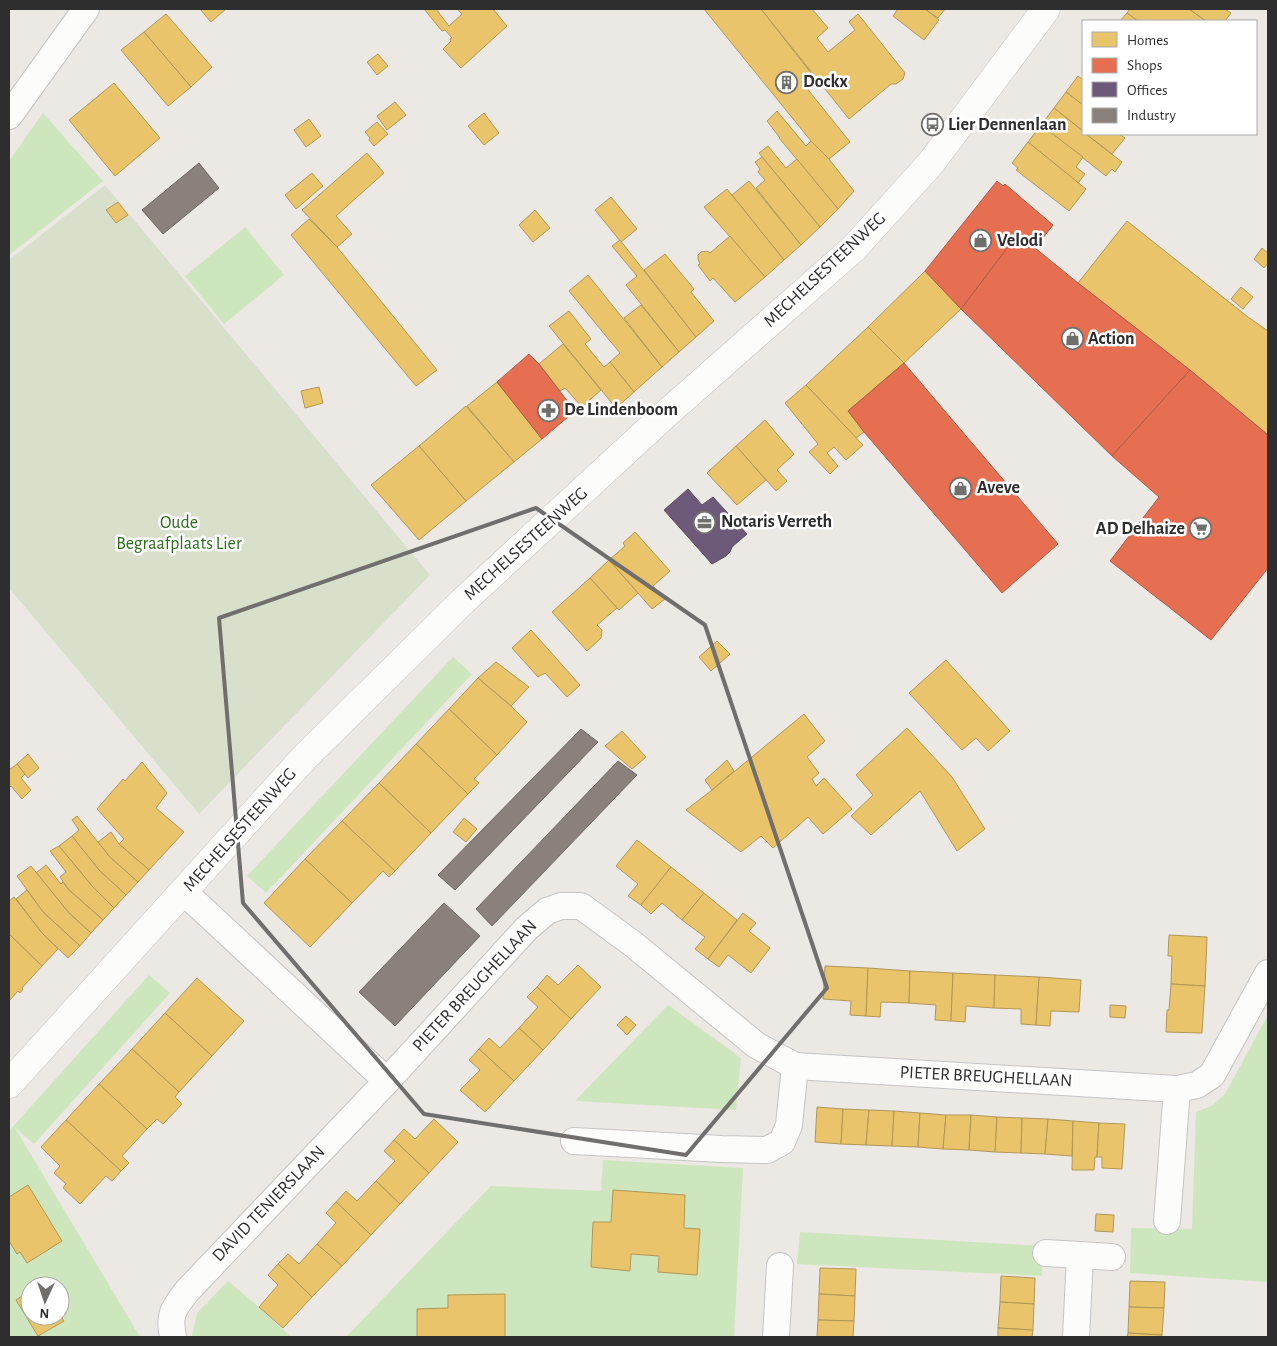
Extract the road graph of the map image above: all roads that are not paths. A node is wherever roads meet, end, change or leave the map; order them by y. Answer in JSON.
{"nodes":[{"id":1,"x":86,"y":9,"type":"edge"},
{"id":2,"x":1046,"y":9,"type":"edge"},
{"id":3,"x":9,"y":116,"type":"edge"},
{"id":4,"x":184,"y":892,"type":"junction"},
{"id":5,"x":1268,"y":973,"type":"edge"},
{"id":6,"x":795,"y":1066,"type":"junction"},
{"id":7,"x":387,"y":1080,"type":"junction"},
{"id":8,"x":9,"y":1084,"type":"edge"},
{"id":9,"x":1177,"y":1089,"type":"junction"},
{"id":10,"x":574,"y":1141,"type":"dead end"},
{"id":11,"x":1167,"y":1221,"type":"dead end"},
{"id":12,"x":1046,"y":1253,"type":"dead end"},
{"id":13,"x":1080,"y":1255,"type":"junction"},
{"id":14,"x":1112,"y":1257,"type":"dead end"},
{"id":15,"x":780,"y":1266,"type":"dead end"},
{"id":16,"x":173,"y":1337,"type":"edge"},
{"id":17,"x":776,"y":1337,"type":"edge"},
{"id":18,"x":1076,"y":1337,"type":"edge"}],
"edges":[{"from":1,"to":3,"type":"street"},
{"from":2,"to":4,"type":"street","name":"MECHELSESTEENWEG"},
{"from":4,"to":7,"type":"street"},
{"from":4,"to":8,"type":"street","name":"MECHELSESTEENWEG"},
{"from":5,"to":9,"type":"street","name":"PIETER BREUGHELLAAN"},
{"from":6,"to":7,"type":"street","name":"PIETER BREUGHELLAAN"},
{"from":6,"to":9,"type":"street","name":"PIETER BREUGHELLAAN"},
{"from":6,"to":10,"type":"street"},
{"from":7,"to":16,"type":"street","name":"DAVID TENIERSLAAN"},
{"from":9,"to":11,"type":"street"},
{"from":12,"to":13,"type":"street"},
{"from":13,"to":14,"type":"street"},
{"from":13,"to":18,"type":"street"},
{"from":15,"to":17,"type":"street"}]}
